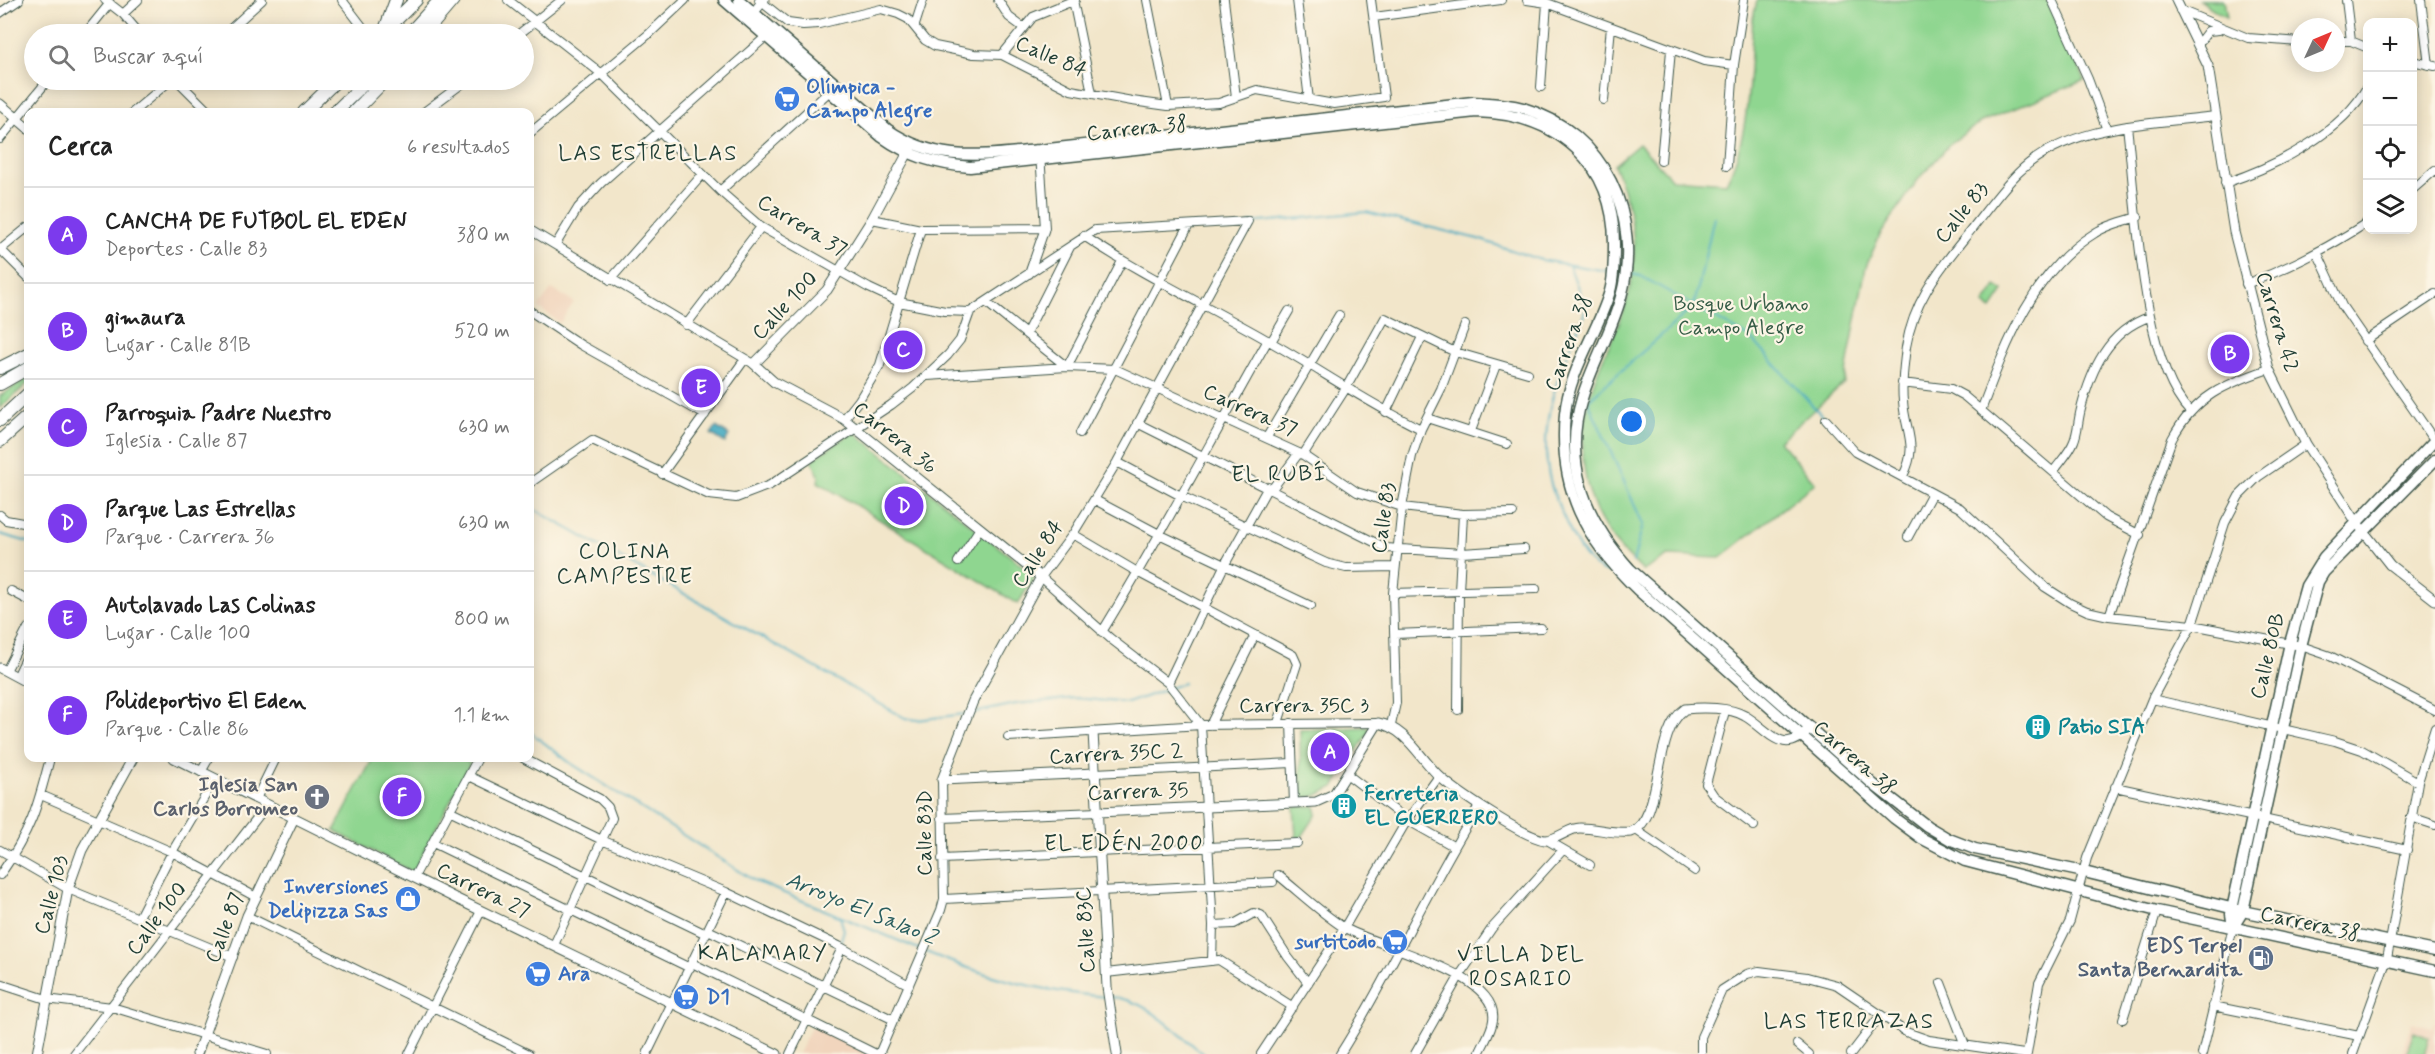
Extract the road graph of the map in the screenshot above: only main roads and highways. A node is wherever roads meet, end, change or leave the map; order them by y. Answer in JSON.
{"nodes":[{"id":1,"x":396,"y":0,"type":"edge"},
{"id":2,"x":416,"y":0,"type":"edge"},
{"id":3,"x":448,"y":0,"type":"edge"},
{"id":4,"x":734,"y":2,"type":"edge"},
{"id":5,"x":387,"y":24,"type":"edge"},
{"id":6,"x":392,"y":24,"type":"edge"},
{"id":7,"x":418,"y":24,"type":"edge"},
{"id":8,"x":431,"y":24,"type":"edge"},
{"id":9,"x":327,"y":90,"type":"edge"},
{"id":10,"x":358,"y":90,"type":"edge"},
{"id":11,"x":375,"y":90,"type":"edge"},
{"id":12,"x":1334,"y":104,"type":"road end"},
{"id":13,"x":308,"y":108,"type":"edge"},
{"id":14,"x":339,"y":108,"type":"edge"},
{"id":15,"x":358,"y":108,"type":"edge"},
{"id":16,"x":1332,"y":116,"type":"junction"},
{"id":17,"x":1040,"y":154,"type":"junction"},
{"id":18,"x":24,"y":356,"type":"edge"},
{"id":19,"x":0,"y":368,"type":"edge"},
{"id":20,"x":24,"y":370,"type":"edge"},
{"id":21,"x":0,"y":384,"type":"edge"},
{"id":22,"x":24,"y":398,"type":"edge"},
{"id":23,"x":0,"y":420,"type":"edge"},
{"id":24,"x":24,"y":420,"type":"edge"},
{"id":25,"x":2435,"y":440,"type":"edge"},
{"id":26,"x":0,"y":441,"type":"edge"},
{"id":27,"x":2435,"y":460,"type":"edge"},
{"id":28,"x":2295,"y":644,"type":"junction"},
{"id":29,"x":2259,"y":818,"type":"junction"},
{"id":30,"x":2238,"y":910,"type":"junction"},
{"id":31,"x":2233,"y":927,"type":"junction"},
{"id":32,"x":2435,"y":951,"type":"edge"},
{"id":33,"x":2435,"y":971,"type":"edge"}],
"edges":[{"from":1,"to":5,"type":"highway"},
{"from":2,"to":6,"type":"highway"},
{"from":3,"to":7,"type":"highway"},
{"from":3,"to":8,"type":"highway"},
{"from":4,"to":17,"type":"main road","name":"Carrera 38"},
{"from":9,"to":13,"type":"highway"},
{"from":10,"to":14,"type":"highway"},
{"from":11,"to":15,"type":"highway"},
{"from":12,"to":16,"type":"main road"},
{"from":16,"to":17,"type":"main road","name":"Carrera 38"},
{"from":16,"to":30,"type":"main road","name":"Carrera 38"},
{"from":17,"to":31,"type":"main road","name":"Carrera 38"},
{"from":18,"to":19,"type":"highway"},
{"from":20,"to":21,"type":"highway"},
{"from":22,"to":23,"type":"highway"},
{"from":24,"to":26,"type":"highway"},
{"from":25,"to":28,"type":"main road","name":"Calle 80B"},
{"from":27,"to":28,"type":"main road","name":"Calle 80B"},
{"from":28,"to":29,"type":"main road","name":"Calle 80B"},
{"from":28,"to":29,"type":"main road","name":"Calle 80B"},
{"from":29,"to":30,"type":"main road","name":"Calle 80B"},
{"from":30,"to":31,"type":"main road","name":"Calle 80B"},
{"from":30,"to":32,"type":"main road","name":"Carrera 38"},
{"from":31,"to":33,"type":"main road","name":"Carrera 38"}]}
